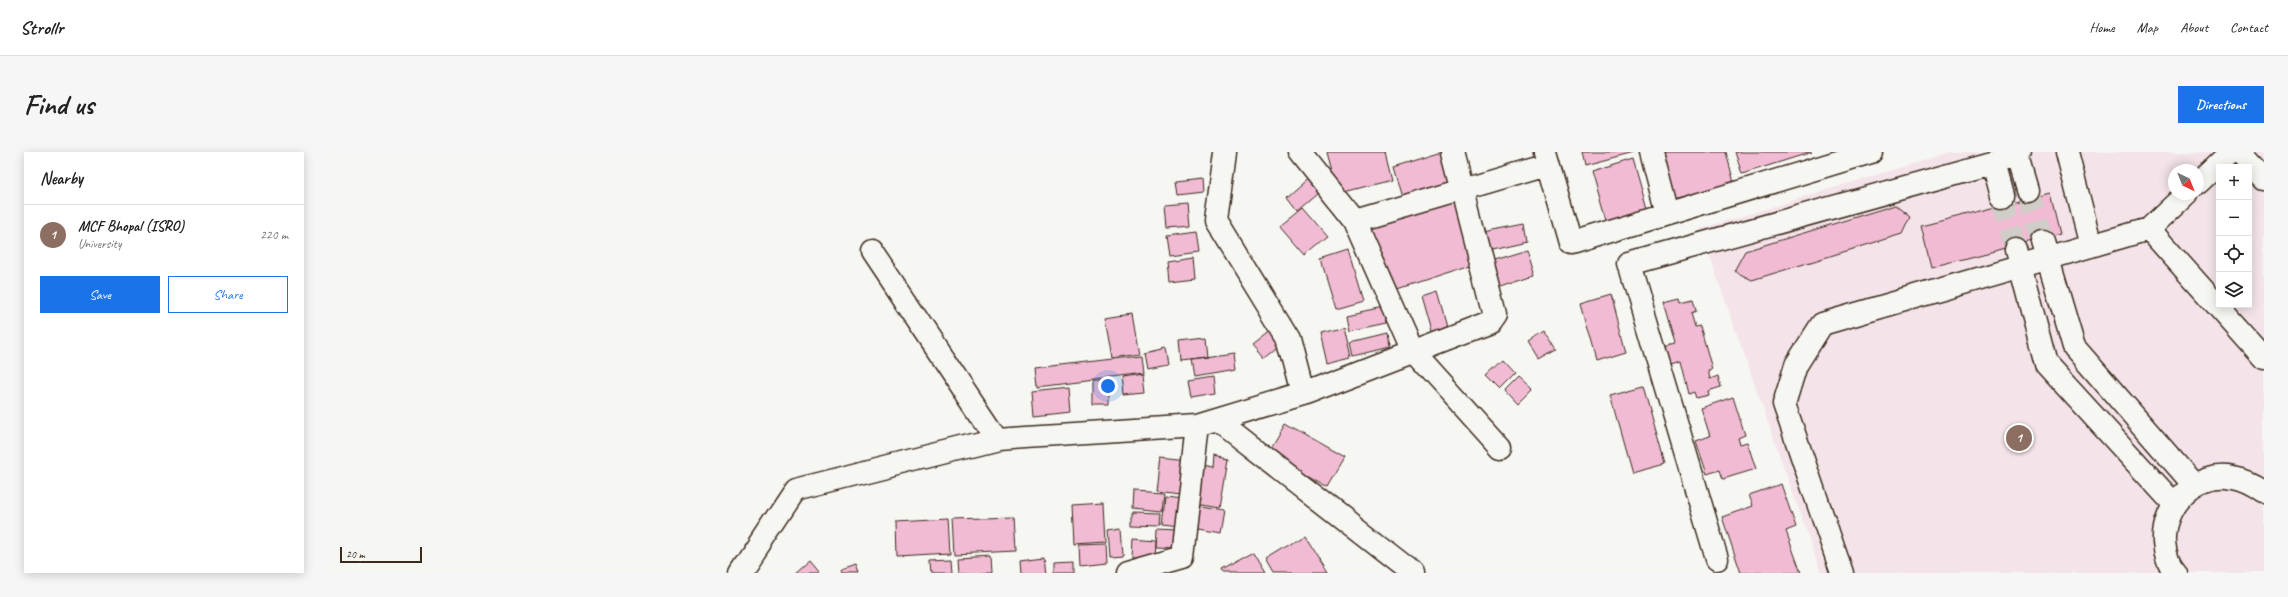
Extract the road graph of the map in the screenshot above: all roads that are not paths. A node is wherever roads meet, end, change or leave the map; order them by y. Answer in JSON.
{"nodes":[{"id":1,"x":1225,"y":152,"type":"edge"},
{"id":2,"x":1300,"y":152,"type":"edge"},
{"id":3,"x":1453,"y":152,"type":"edge"},
{"id":4,"x":1651,"y":152,"type":"edge"},
{"id":5,"x":1871,"y":152,"type":"edge"},
{"id":6,"x":2067,"y":152,"type":"edge"},
{"id":7,"x":2231,"y":152,"type":"edge"},
{"id":8,"x":2239,"y":152,"type":"edge"},
{"id":9,"x":2018,"y":154,"type":"edge"},
{"id":10,"x":1547,"y":158,"type":"edge"},
{"id":11,"x":1993,"y":163,"type":"junction"},
{"id":12,"x":2204,"y":177,"type":"edge"},
{"id":13,"x":2264,"y":179,"type":"edge"},
{"id":14,"x":1462,"y":189,"type":"junction"},
{"id":15,"x":2028,"y":190,"type":"tunnel mouth"},
{"id":16,"x":2002,"y":196,"type":"tunnel mouth"},
{"id":17,"x":2180,"y":200,"type":"edge"},
{"id":18,"x":1667,"y":214,"type":"junction"},
{"id":19,"x":1355,"y":221,"type":"junction"},
{"id":20,"x":2149,"y":229,"type":"junction"},
{"id":21,"x":2092,"y":246,"type":"junction"},
{"id":22,"x":2046,"y":250,"type":"junction"},
{"id":23,"x":872,"y":252,"type":"dead end"},
{"id":24,"x":2019,"y":258,"type":"junction"},
{"id":25,"x":1412,"y":350,"type":"junction"},
{"id":26,"x":2264,"y":358,"type":"edge"},
{"id":27,"x":1303,"y":394,"type":"junction"},
{"id":28,"x":1207,"y":423,"type":"junction"},
{"id":29,"x":997,"y":439,"type":"junction"},
{"id":30,"x":1500,"y":448,"type":"dead end"},
{"id":31,"x":2194,"y":485,"type":"junction"},
{"id":32,"x":2264,"y":492,"type":"edge"},
{"id":33,"x":2174,"y":504,"type":"junction"},
{"id":34,"x":1717,"y":559,"type":"dead end"},
{"id":35,"x":740,"y":573,"type":"edge"},
{"id":36,"x":1126,"y":573,"type":"edge"},
{"id":37,"x":1413,"y":573,"type":"edge"},
{"id":38,"x":1842,"y":573,"type":"edge"},
{"id":39,"x":2176,"y":573,"type":"edge"}],
"edges":[{"from":1,"to":27,"type":"street"},
{"from":2,"to":19,"type":"street"},
{"from":3,"to":14,"type":"street"},
{"from":4,"to":18,"type":"street"},
{"from":5,"to":18,"type":"street"},
{"from":6,"to":21,"type":"street"},
{"from":7,"to":12,"type":"street"},
{"from":8,"to":13,"type":"street"},
{"from":9,"to":11,"type":"street"},
{"from":9,"to":15,"type":"street"},
{"from":10,"to":14,"type":"street"},
{"from":10,"to":18,"type":"street"},
{"from":11,"to":16,"type":"street"},
{"from":11,"to":34,"type":"street"},
{"from":14,"to":19,"type":"street"},
{"from":14,"to":25,"type":"street"},
{"from":17,"to":20,"type":"street"},
{"from":19,"to":25,"type":"street"},
{"from":20,"to":21,"type":"street"},
{"from":20,"to":26,"type":"street"},
{"from":21,"to":22,"type":"street"},
{"from":22,"to":24,"type":"street"},
{"from":22,"to":31,"type":"street"},
{"from":23,"to":29,"type":"street"},
{"from":24,"to":33,"type":"street"},
{"from":24,"to":38,"type":"street"},
{"from":25,"to":27,"type":"street"},
{"from":25,"to":30,"type":"street"},
{"from":27,"to":28,"type":"street"},
{"from":28,"to":29,"type":"street"},
{"from":28,"to":36,"type":"street"},
{"from":28,"to":37,"type":"street"},
{"from":29,"to":35,"type":"street"},
{"from":31,"to":32,"type":"street"},
{"from":31,"to":33,"type":"street"},
{"from":33,"to":39,"type":"street"}]}
